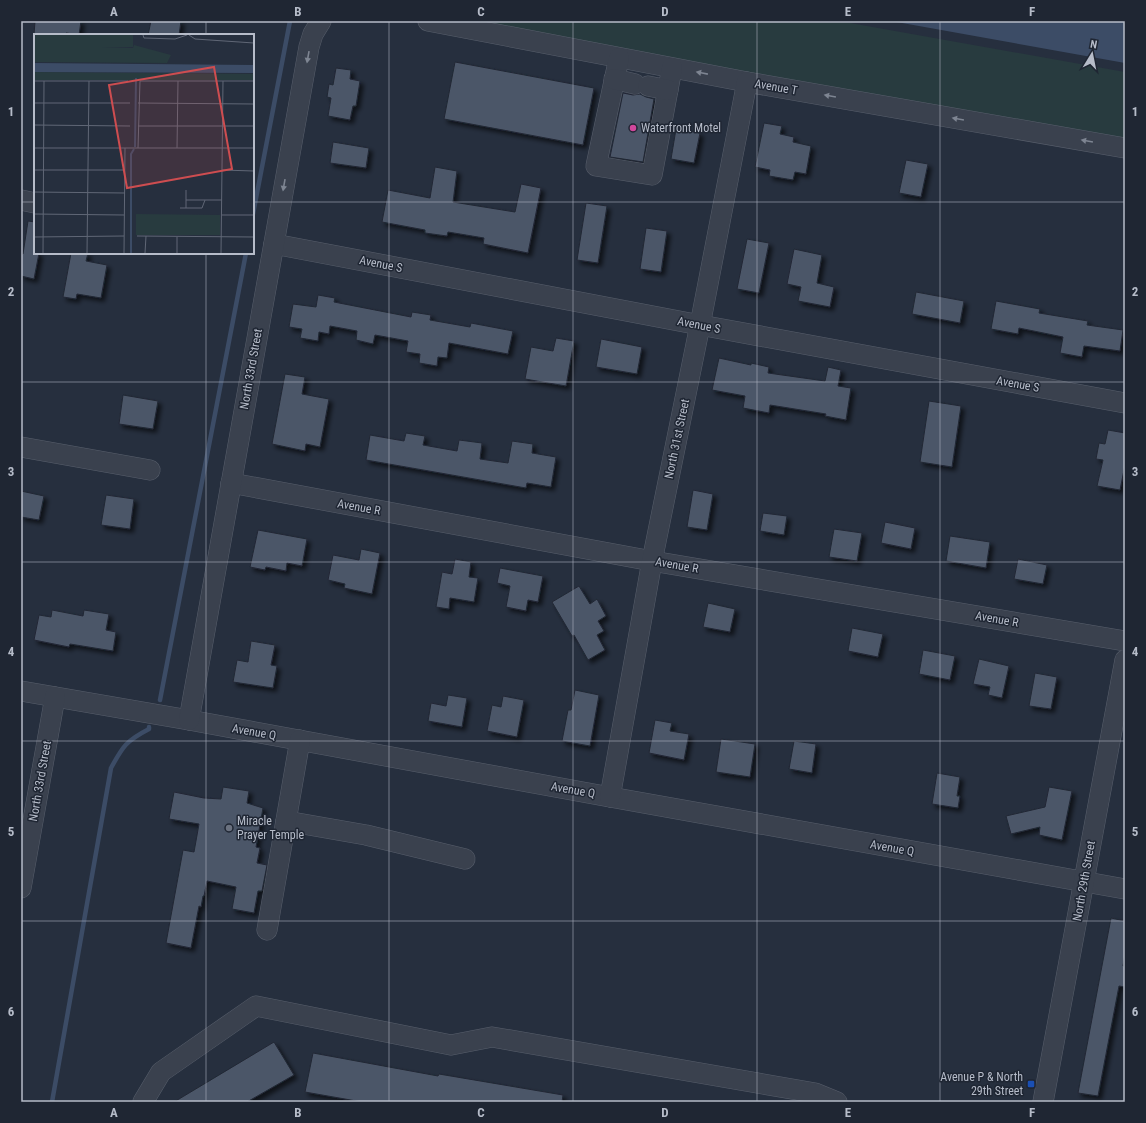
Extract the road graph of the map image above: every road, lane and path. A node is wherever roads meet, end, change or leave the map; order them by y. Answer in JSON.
{"nodes":[{"id":1,"x":321,"y":21,"type":"edge"},
{"id":2,"x":428,"y":21,"type":"edge"},
{"id":3,"x":619,"y":58,"type":"junction"},
{"id":4,"x":672,"y":68,"type":"junction"},
{"id":5,"x":614,"y":79,"type":"junction"},
{"id":6,"x":747,"y":82,"type":"junction"},
{"id":7,"x":668,"y":90,"type":"junction"},
{"id":8,"x":1125,"y":148,"type":"edge"},
{"id":9,"x":21,"y":200,"type":"edge"},
{"id":10,"x":34,"y":203,"type":"edge"},
{"id":11,"x":274,"y":244,"type":"junction"},
{"id":12,"x":700,"y":325,"type":"junction"},
{"id":13,"x":1125,"y":403,"type":"edge"},
{"id":14,"x":21,"y":447,"type":"edge"},
{"id":15,"x":150,"y":470,"type":"dead end"},
{"id":16,"x":231,"y":483,"type":"junction"},
{"id":17,"x":652,"y":561,"type":"junction"},
{"id":18,"x":1125,"y":641,"type":"edge"},
{"id":19,"x":1125,"y":660,"type":"edge"},
{"id":20,"x":21,"y":691,"type":"edge"},
{"id":21,"x":55,"y":697,"type":"junction"},
{"id":22,"x":189,"y":720,"type":"junction"},
{"id":23,"x":300,"y":740,"type":"junction"},
{"id":24,"x":610,"y":797,"type":"junction"},
{"id":25,"x":286,"y":821,"type":"junction"},
{"id":26,"x":465,"y":859,"type":"dead end"},
{"id":27,"x":1083,"y":882,"type":"junction"},
{"id":28,"x":21,"y":888,"type":"edge"},
{"id":29,"x":1125,"y":889,"type":"edge"},
{"id":30,"x":267,"y":930,"type":"dead end"},
{"id":31,"x":143,"y":1102,"type":"edge"},
{"id":32,"x":836,"y":1102,"type":"edge"},
{"id":33,"x":1043,"y":1102,"type":"edge"}],
"edges":[{"from":1,"to":11,"type":"street","name":"North 33rd Street","one_way":true},
{"from":2,"to":3,"type":"street","name":"Avenue T"},
{"from":3,"to":4,"type":"street","name":"Avenue T"},
{"from":3,"to":5,"type":"street"},
{"from":6,"to":4,"type":"street","name":"Avenue T","one_way":true},
{"from":4,"to":7,"type":"street"},
{"from":5,"to":7,"type":"street"},
{"from":5,"to":7,"type":"street"},
{"from":8,"to":6,"type":"street","name":"Avenue T","one_way":true},
{"from":6,"to":12,"type":"street","name":"North 31st Street"},
{"from":9,"to":10,"type":"street"},
{"from":11,"to":12,"type":"street","name":"Avenue S"},
{"from":11,"to":16,"type":"street","name":"North 33rd Street"},
{"from":12,"to":13,"type":"street","name":"Avenue S"},
{"from":12,"to":17,"type":"street","name":"North 31st Street"},
{"from":14,"to":15,"type":"street"},
{"from":16,"to":17,"type":"street","name":"Avenue R"},
{"from":16,"to":22,"type":"street","name":"North 33rd Street"},
{"from":17,"to":18,"type":"street","name":"Avenue R"},
{"from":17,"to":24,"type":"street","name":"North 31st Street"},
{"from":19,"to":27,"type":"street","name":"North 29th Street"},
{"from":20,"to":21,"type":"street","name":"Avenue Q"},
{"from":21,"to":22,"type":"street","name":"Avenue Q"},
{"from":21,"to":28,"type":"street","name":"North 33rd Street"},
{"from":22,"to":23,"type":"street","name":"Avenue Q"},
{"from":23,"to":24,"type":"street","name":"Avenue Q"},
{"from":23,"to":25,"type":"street"},
{"from":24,"to":27,"type":"street","name":"Avenue Q"},
{"from":25,"to":26,"type":"street"},
{"from":25,"to":30,"type":"street"},
{"from":27,"to":29,"type":"street","name":"Avenue Q"},
{"from":27,"to":33,"type":"street","name":"North 29th Street"},
{"from":31,"to":32,"type":"street"}]}
